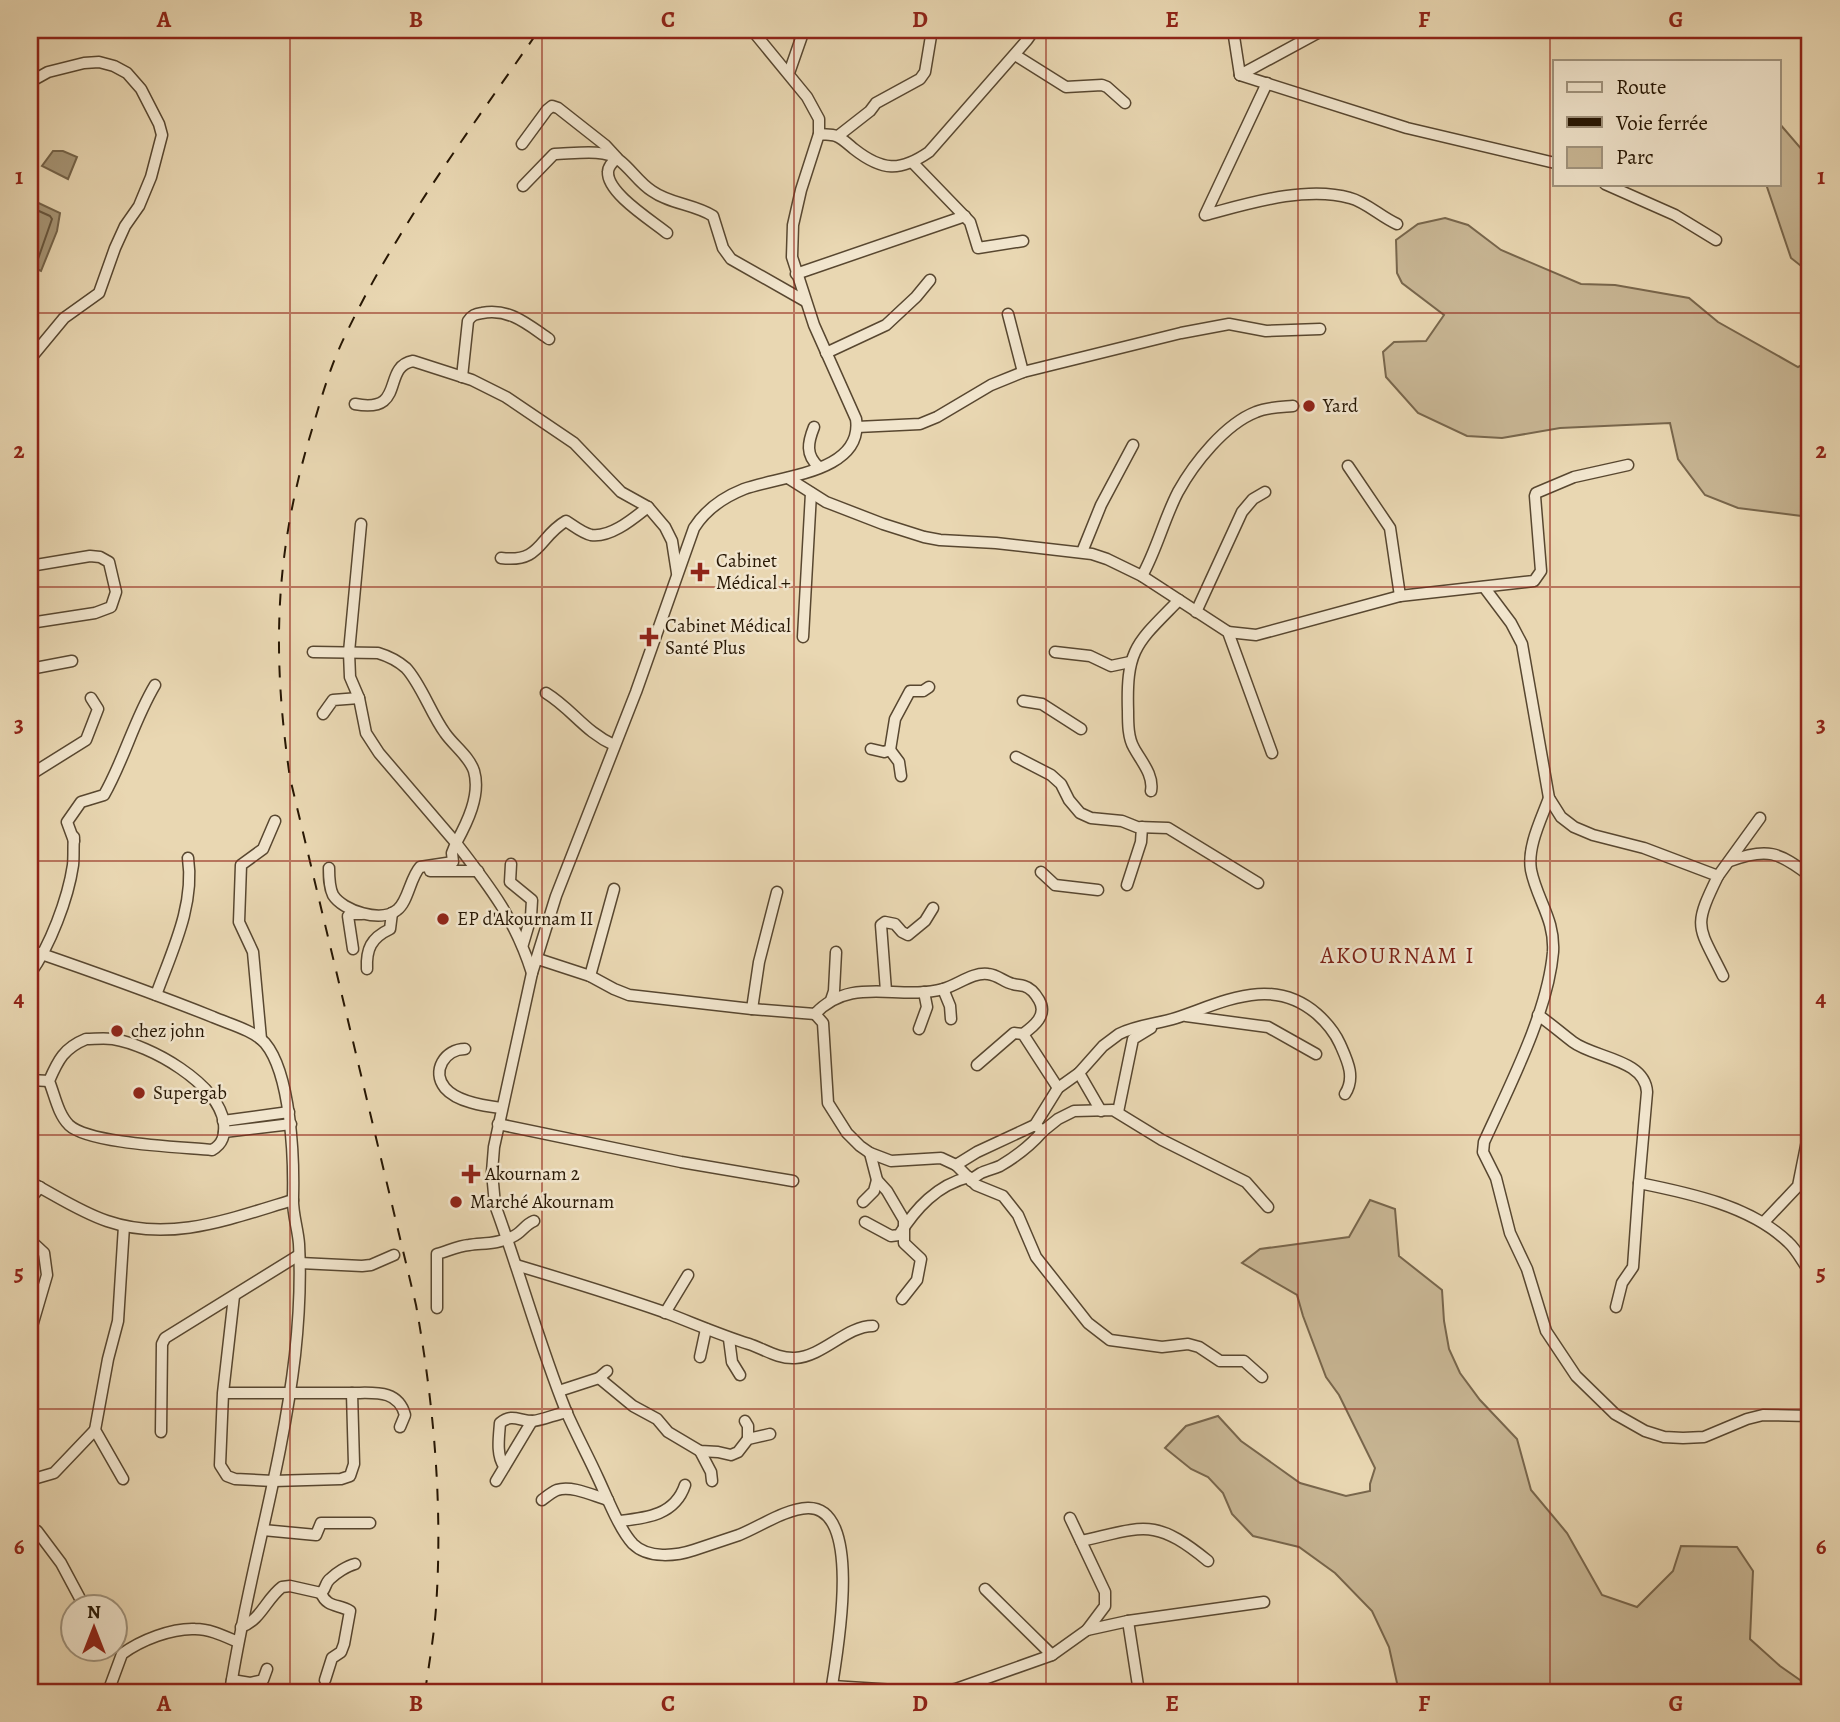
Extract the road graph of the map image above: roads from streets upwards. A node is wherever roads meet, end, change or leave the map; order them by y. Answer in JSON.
{"nodes":[{"id":1,"x":752,"y":30,"type":"edge"},
{"id":2,"x":804,"y":30,"type":"edge"},
{"id":3,"x":932,"y":30,"type":"edge"},
{"id":4,"x":1034,"y":30,"type":"edge"},
{"id":5,"x":1233,"y":30,"type":"edge"},
{"id":6,"x":1804,"y":30,"type":"edge"},
{"id":7,"x":1318,"y":31,"type":"edge"},
{"id":8,"x":1810,"y":37,"type":"edge"},
{"id":9,"x":1015,"y":55,"type":"junction"},
{"id":10,"x":789,"y":73,"type":"junction"},
{"id":11,"x":1240,"y":75,"type":"junction"},
{"id":12,"x":30,"y":82,"type":"edge"},
{"id":13,"x":1268,"y":83,"type":"junction"},
{"id":14,"x":1125,"y":103,"type":"dead end"},
{"id":15,"x":819,"y":134,"type":"junction"},
{"id":16,"x":838,"y":136,"type":"junction"},
{"id":17,"x":522,"y":144,"type":"dead end"},
{"id":18,"x":617,"y":158,"type":"junction"},
{"id":19,"x":913,"y":163,"type":"junction"},
{"id":20,"x":1553,"y":163,"type":"edge"},
{"id":21,"x":523,"y":186,"type":"dead end"},
{"id":22,"x":1610,"y":186,"type":"edge"},
{"id":23,"x":965,"y":216,"type":"junction"},
{"id":24,"x":1397,"y":223,"type":"dead end"},
{"id":25,"x":667,"y":233,"type":"dead end"},
{"id":26,"x":1716,"y":240,"type":"dead end"},
{"id":27,"x":1023,"y":241,"type":"dead end"},
{"id":28,"x":796,"y":274,"type":"junction"},
{"id":29,"x":930,"y":280,"type":"dead end"},
{"id":30,"x":805,"y":301,"type":"junction"},
{"id":31,"x":1008,"y":314,"type":"dead end"},
{"id":32,"x":1320,"y":328,"type":"dead end"},
{"id":33,"x":549,"y":339,"type":"dead end"},
{"id":34,"x":826,"y":353,"type":"junction"},
{"id":35,"x":30,"y":359,"type":"edge"},
{"id":36,"x":1023,"y":372,"type":"junction"},
{"id":37,"x":462,"y":377,"type":"junction"},
{"id":38,"x":355,"y":404,"type":"dead end"},
{"id":39,"x":1293,"y":406,"type":"dead end"},
{"id":40,"x":814,"y":427,"type":"dead end"},
{"id":41,"x":857,"y":427,"type":"junction"},
{"id":42,"x":1133,"y":445,"type":"dead end"},
{"id":43,"x":1629,"y":465,"type":"dead end"},
{"id":44,"x":1348,"y":466,"type":"dead end"},
{"id":45,"x":819,"y":467,"type":"junction"},
{"id":46,"x":788,"y":478,"type":"junction"},
{"id":47,"x":1265,"y":492,"type":"dead end"},
{"id":48,"x":811,"y":493,"type":"junction"},
{"id":49,"x":648,"y":507,"type":"junction"},
{"id":50,"x":361,"y":524,"type":"dead end"},
{"id":51,"x":1082,"y":552,"type":"junction"},
{"id":52,"x":502,"y":558,"type":"dead end"},
{"id":53,"x":30,"y":566,"type":"edge"},
{"id":54,"x":678,"y":573,"type":"junction"},
{"id":55,"x":1142,"y":576,"type":"junction"},
{"id":56,"x":1484,"y":587,"type":"junction"},
{"id":57,"x":1401,"y":596,"type":"junction"},
{"id":58,"x":1179,"y":600,"type":"junction"},
{"id":59,"x":1196,"y":612,"type":"junction"},
{"id":60,"x":30,"y":623,"type":"edge"},
{"id":61,"x":1228,"y":632,"type":"junction"},
{"id":62,"x":803,"y":637,"type":"dead end"},
{"id":63,"x":313,"y":652,"type":"dead end"},
{"id":64,"x":349,"y":652,"type":"junction"},
{"id":65,"x":1055,"y":652,"type":"dead end"},
{"id":66,"x":72,"y":661,"type":"dead end"},
{"id":67,"x":1130,"y":662,"type":"junction"},
{"id":68,"x":30,"y":669,"type":"edge"},
{"id":69,"x":155,"y":685,"type":"dead end"},
{"id":70,"x":929,"y":687,"type":"dead end"},
{"id":71,"x":545,"y":693,"type":"dead end"},
{"id":72,"x":91,"y":698,"type":"dead end"},
{"id":73,"x":359,"y":698,"type":"junction"},
{"id":74,"x":1023,"y":701,"type":"dead end"},
{"id":75,"x":323,"y":714,"type":"dead end"},
{"id":76,"x":1081,"y":729,"type":"dead end"},
{"id":77,"x":614,"y":745,"type":"junction"},
{"id":78,"x":871,"y":749,"type":"dead end"},
{"id":79,"x":890,"y":750,"type":"junction"},
{"id":80,"x":1272,"y":753,"type":"dead end"},
{"id":81,"x":1016,"y":757,"type":"dead end"},
{"id":82,"x":30,"y":775,"type":"edge"},
{"id":83,"x":901,"y":776,"type":"dead end"},
{"id":84,"x":1151,"y":791,"type":"dead end"},
{"id":85,"x":1549,"y":798,"type":"junction"},
{"id":86,"x":1760,"y":818,"type":"dead end"},
{"id":87,"x":275,"y":821,"type":"dead end"},
{"id":88,"x":1142,"y":827,"type":"junction"},
{"id":89,"x":456,"y":843,"type":"junction"},
{"id":90,"x":188,"y":858,"type":"dead end"},
{"id":91,"x":1730,"y":861,"type":"junction"},
{"id":92,"x":511,"y":864,"type":"dead end"},
{"id":93,"x":329,"y":868,"type":"dead end"},
{"id":94,"x":478,"y":872,"type":"junction"},
{"id":95,"x":1041,"y":872,"type":"dead end"},
{"id":96,"x":413,"y":876,"type":"junction"},
{"id":97,"x":1718,"y":876,"type":"junction"},
{"id":98,"x":1810,"y":876,"type":"edge"},
{"id":99,"x":1258,"y":883,"type":"dead end"},
{"id":100,"x":1126,"y":885,"type":"dead end"},
{"id":101,"x":614,"y":889,"type":"dead end"},
{"id":102,"x":1098,"y":890,"type":"dead end"},
{"id":103,"x":777,"y":892,"type":"dead end"},
{"id":104,"x":933,"y":908,"type":"dead end"},
{"id":105,"x":392,"y":913,"type":"junction"},
{"id":106,"x":362,"y":915,"type":"junction"},
{"id":107,"x":523,"y":944,"type":"junction"},
{"id":108,"x":352,"y":949,"type":"dead end"},
{"id":109,"x":30,"y":950,"type":"edge"},
{"id":110,"x":836,"y":952,"type":"dead end"},
{"id":111,"x":44,"y":955,"type":"junction"},
{"id":112,"x":538,"y":959,"type":"junction"},
{"id":113,"x":367,"y":970,"type":"dead end"},
{"id":114,"x":532,"y":973,"type":"junction"},
{"id":115,"x":30,"y":974,"type":"edge"},
{"id":116,"x":590,"y":976,"type":"junction"},
{"id":117,"x":1723,"y":976,"type":"dead end"},
{"id":118,"x":943,"y":989,"type":"junction"},
{"id":119,"x":886,"y":991,"type":"junction"},
{"id":120,"x":924,"y":992,"type":"junction"},
{"id":121,"x":156,"y":995,"type":"junction"},
{"id":122,"x":831,"y":1000,"type":"junction"},
{"id":123,"x":752,"y":1009,"type":"junction"},
{"id":124,"x":815,"y":1014,"type":"junction"},
{"id":125,"x":1538,"y":1014,"type":"junction"},
{"id":126,"x":1178,"y":1017,"type":"junction"},
{"id":127,"x":951,"y":1019,"type":"dead end"},
{"id":128,"x":919,"y":1029,"type":"dead end"},
{"id":129,"x":1023,"y":1034,"type":"junction"},
{"id":130,"x":1130,"y":1034,"type":"junction"},
{"id":131,"x":261,"y":1039,"type":"junction"},
{"id":132,"x":465,"y":1049,"type":"dead end"},
{"id":133,"x":1316,"y":1054,"type":"dead end"},
{"id":134,"x":977,"y":1065,"type":"dead end"},
{"id":135,"x":1079,"y":1073,"type":"junction"},
{"id":136,"x":30,"y":1080,"type":"edge"},
{"id":137,"x":49,"y":1082,"type":"junction"},
{"id":138,"x":1058,"y":1088,"type":"junction"},
{"id":139,"x":1345,"y":1094,"type":"dead end"},
{"id":140,"x":502,"y":1108,"type":"junction"},
{"id":141,"x":1101,"y":1111,"type":"junction"},
{"id":142,"x":289,"y":1112,"type":"junction"},
{"id":143,"x":1118,"y":1112,"type":"junction"},
{"id":144,"x":291,"y":1124,"type":"junction"},
{"id":145,"x":498,"y":1125,"type":"junction"},
{"id":146,"x":224,"y":1127,"type":"junction"},
{"id":147,"x":1039,"y":1128,"type":"junction"},
{"id":148,"x":1807,"y":1141,"type":"dead end"},
{"id":149,"x":870,"y":1153,"type":"junction"},
{"id":150,"x":956,"y":1165,"type":"junction"},
{"id":151,"x":970,"y":1179,"type":"junction"},
{"id":152,"x":877,"y":1180,"type":"junction"},
{"id":153,"x":793,"y":1181,"type":"dead end"},
{"id":154,"x":30,"y":1182,"type":"edge"},
{"id":155,"x":1639,"y":1183,"type":"junction"},
{"id":156,"x":40,"y":1187,"type":"junction"},
{"id":157,"x":30,"y":1199,"type":"edge"},
{"id":158,"x":293,"y":1200,"type":"junction"},
{"id":159,"x":863,"y":1202,"type":"dead end"},
{"id":160,"x":1268,"y":1206,"type":"dead end"},
{"id":161,"x":534,"y":1221,"type":"dead end"},
{"id":162,"x":865,"y":1222,"type":"dead end"},
{"id":163,"x":1764,"y":1222,"type":"junction"},
{"id":164,"x":904,"y":1225,"type":"junction"},
{"id":165,"x":124,"y":1226,"type":"junction"},
{"id":166,"x":508,"y":1239,"type":"junction"},
{"id":167,"x":30,"y":1240,"type":"edge"},
{"id":168,"x":394,"y":1255,"type":"dead end"},
{"id":169,"x":300,"y":1259,"type":"junction"},
{"id":170,"x":516,"y":1265,"type":"junction"},
{"id":171,"x":1810,"y":1272,"type":"edge"},
{"id":172,"x":688,"y":1275,"type":"dead end"},
{"id":173,"x":234,"y":1296,"type":"junction"},
{"id":174,"x":902,"y":1299,"type":"dead end"},
{"id":175,"x":1616,"y":1307,"type":"dead end"},
{"id":176,"x":437,"y":1308,"type":"dead end"},
{"id":177,"x":665,"y":1313,"type":"junction"},
{"id":178,"x":873,"y":1326,"type":"dead end"},
{"id":179,"x":31,"y":1327,"type":"edge"},
{"id":180,"x":706,"y":1329,"type":"junction"},
{"id":181,"x":729,"y":1339,"type":"junction"},
{"id":182,"x":700,"y":1357,"type":"dead end"},
{"id":183,"x":607,"y":1371,"type":"dead end"},
{"id":184,"x":740,"y":1376,"type":"dead end"},
{"id":185,"x":1262,"y":1377,"type":"dead end"},
{"id":186,"x":599,"y":1378,"type":"junction"},
{"id":187,"x":559,"y":1391,"type":"junction"},
{"id":188,"x":290,"y":1392,"type":"junction"},
{"id":189,"x":223,"y":1393,"type":"junction"},
{"id":190,"x":352,"y":1393,"type":"junction"},
{"id":191,"x":567,"y":1412,"type":"junction"},
{"id":192,"x":1810,"y":1416,"type":"edge"},
{"id":193,"x":745,"y":1420,"type":"dead end"},
{"id":194,"x":532,"y":1421,"type":"junction"},
{"id":195,"x":400,"y":1427,"type":"dead end"},
{"id":196,"x":95,"y":1430,"type":"junction"},
{"id":197,"x":161,"y":1432,"type":"dead end"},
{"id":198,"x":770,"y":1434,"type":"dead end"},
{"id":199,"x":748,"y":1438,"type":"junction"},
{"id":200,"x":700,"y":1451,"type":"junction"},
{"id":201,"x":504,"y":1466,"type":"junction"},
{"id":202,"x":123,"y":1479,"type":"dead end"},
{"id":203,"x":30,"y":1480,"type":"edge"},
{"id":204,"x":273,"y":1481,"type":"junction"},
{"id":205,"x":496,"y":1481,"type":"dead end"},
{"id":206,"x":712,"y":1481,"type":"dead end"},
{"id":207,"x":685,"y":1485,"type":"dead end"},
{"id":208,"x":542,"y":1500,"type":"dead end"},
{"id":209,"x":608,"y":1500,"type":"junction"},
{"id":210,"x":1070,"y":1518,"type":"dead end"},
{"id":211,"x":620,"y":1521,"type":"junction"},
{"id":212,"x":370,"y":1523,"type":"dead end"},
{"id":213,"x":263,"y":1530,"type":"junction"},
{"id":214,"x":37,"y":1531,"type":"dead end"},
{"id":215,"x":1081,"y":1541,"type":"junction"},
{"id":216,"x":1208,"y":1561,"type":"dead end"},
{"id":217,"x":355,"y":1564,"type":"dead end"},
{"id":218,"x":985,"y":1589,"type":"dead end"},
{"id":219,"x":77,"y":1592,"type":"edge"},
{"id":220,"x":321,"y":1593,"type":"junction"},
{"id":221,"x":1264,"y":1602,"type":"dead end"},
{"id":222,"x":1128,"y":1621,"type":"junction"},
{"id":223,"x":241,"y":1627,"type":"junction"},
{"id":224,"x":1087,"y":1630,"type":"junction"},
{"id":225,"x":238,"y":1642,"type":"junction"},
{"id":226,"x":130,"y":1647,"type":"edge"},
{"id":227,"x":1052,"y":1655,"type":"junction"},
{"id":228,"x":116,"y":1662,"type":"edge"},
{"id":229,"x":267,"y":1669,"type":"dead end"},
{"id":230,"x":232,"y":1680,"type":"junction"},
{"id":231,"x":325,"y":1680,"type":"dead end"},
{"id":232,"x":832,"y":1689,"type":"edge"},
{"id":233,"x":108,"y":1692,"type":"edge"},
{"id":234,"x":230,"y":1692,"type":"edge"},
{"id":235,"x":926,"y":1692,"type":"edge"},
{"id":236,"x":939,"y":1692,"type":"edge"},
{"id":237,"x":1139,"y":1692,"type":"edge"}],
"edges":[{"from":1,"to":10,"type":"street"},
{"from":2,"to":10,"type":"street"},
{"from":3,"to":16,"type":"street"},
{"from":4,"to":9,"type":"street"},
{"from":5,"to":11,"type":"street"},
{"from":6,"to":8,"type":"street"},
{"from":7,"to":11,"type":"street"},
{"from":9,"to":14,"type":"street"},
{"from":9,"to":19,"type":"street"},
{"from":10,"to":15,"type":"street"},
{"from":11,"to":13,"type":"street"},
{"from":12,"to":35,"type":"street"},
{"from":13,"to":20,"type":"street"},
{"from":13,"to":24,"type":"street"},
{"from":15,"to":16,"type":"street"},
{"from":15,"to":28,"type":"street"},
{"from":16,"to":19,"type":"street"},
{"from":17,"to":18,"type":"street"},
{"from":18,"to":21,"type":"street"},
{"from":18,"to":25,"type":"street"},
{"from":18,"to":30,"type":"street"},
{"from":19,"to":23,"type":"street"},
{"from":22,"to":26,"type":"street"},
{"from":23,"to":27,"type":"street"},
{"from":23,"to":28,"type":"street"},
{"from":28,"to":30,"type":"street"},
{"from":29,"to":34,"type":"street"},
{"from":30,"to":34,"type":"street"},
{"from":31,"to":36,"type":"street"},
{"from":32,"to":36,"type":"street"},
{"from":33,"to":37,"type":"street"},
{"from":34,"to":41,"type":"street"},
{"from":36,"to":41,"type":"street"},
{"from":37,"to":38,"type":"street"},
{"from":37,"to":49,"type":"street"},
{"from":39,"to":55,"type":"street"},
{"from":40,"to":45,"type":"street"},
{"from":41,"to":45,"type":"street"},
{"from":42,"to":51,"type":"street"},
{"from":43,"to":56,"type":"street"},
{"from":44,"to":57,"type":"street"},
{"from":45,"to":46,"type":"street"},
{"from":46,"to":48,"type":"street"},
{"from":46,"to":54,"type":"street"},
{"from":47,"to":59,"type":"street"},
{"from":48,"to":51,"type":"street"},
{"from":48,"to":62,"type":"street"},
{"from":49,"to":52,"type":"street"},
{"from":49,"to":54,"type":"street"},
{"from":50,"to":64,"type":"street"},
{"from":51,"to":55,"type":"street"},
{"from":53,"to":60,"type":"street"},
{"from":54,"to":77,"type":"street"},
{"from":55,"to":58,"type":"street"},
{"from":56,"to":57,"type":"street"},
{"from":56,"to":85,"type":"street"},
{"from":57,"to":61,"type":"street"},
{"from":58,"to":59,"type":"street"},
{"from":58,"to":67,"type":"street"},
{"from":59,"to":61,"type":"street"},
{"from":61,"to":80,"type":"street"},
{"from":63,"to":64,"type":"street"},
{"from":64,"to":73,"type":"street"},
{"from":64,"to":89,"type":"street"},
{"from":65,"to":67,"type":"street"},
{"from":66,"to":68,"type":"street"},
{"from":67,"to":84,"type":"street"},
{"from":69,"to":111,"type":"street"},
{"from":70,"to":79,"type":"street"},
{"from":71,"to":77,"type":"street"},
{"from":72,"to":82,"type":"street"},
{"from":73,"to":75,"type":"street"},
{"from":73,"to":89,"type":"street"},
{"from":74,"to":76,"type":"street"},
{"from":77,"to":112,"type":"street"},
{"from":78,"to":79,"type":"street"},
{"from":79,"to":83,"type":"street"},
{"from":81,"to":88,"type":"street"},
{"from":85,"to":97,"type":"street"},
{"from":85,"to":125,"type":"street"},
{"from":86,"to":91,"type":"street"},
{"from":87,"to":131,"type":"street"},
{"from":88,"to":99,"type":"street"},
{"from":88,"to":100,"type":"street"},
{"from":89,"to":94,"type":"street"},
{"from":89,"to":96,"type":"street"},
{"from":90,"to":121,"type":"street"},
{"from":91,"to":97,"type":"street"},
{"from":91,"to":98,"type":"street"},
{"from":92,"to":107,"type":"street"},
{"from":93,"to":106,"type":"street"},
{"from":94,"to":96,"type":"street"},
{"from":94,"to":107,"type":"street"},
{"from":95,"to":102,"type":"street"},
{"from":96,"to":105,"type":"street"},
{"from":97,"to":117,"type":"street"},
{"from":101,"to":116,"type":"street"},
{"from":103,"to":123,"type":"street"},
{"from":104,"to":119,"type":"street"},
{"from":105,"to":106,"type":"street"},
{"from":105,"to":113,"type":"street"},
{"from":106,"to":108,"type":"street"},
{"from":107,"to":114,"type":"street"},
{"from":109,"to":111,"type":"street"},
{"from":110,"to":122,"type":"street"},
{"from":111,"to":115,"type":"street"},
{"from":111,"to":121,"type":"street"},
{"from":112,"to":114,"type":"street"},
{"from":112,"to":116,"type":"street"},
{"from":114,"to":140,"type":"street"},
{"from":116,"to":123,"type":"street"},
{"from":118,"to":120,"type":"street"},
{"from":118,"to":127,"type":"street"},
{"from":118,"to":129,"type":"street"},
{"from":119,"to":120,"type":"street"},
{"from":119,"to":122,"type":"street"},
{"from":120,"to":128,"type":"street"},
{"from":121,"to":131,"type":"street"},
{"from":122,"to":124,"type":"street"},
{"from":123,"to":124,"type":"street"},
{"from":124,"to":149,"type":"street"},
{"from":125,"to":155,"type":"street"},
{"from":125,"to":192,"type":"street"},
{"from":126,"to":130,"type":"street"},
{"from":126,"to":133,"type":"street"},
{"from":126,"to":139,"type":"street"},
{"from":129,"to":134,"type":"street"},
{"from":129,"to":138,"type":"street"},
{"from":130,"to":135,"type":"street"},
{"from":130,"to":143,"type":"street"},
{"from":131,"to":142,"type":"street"},
{"from":132,"to":140,"type":"street"},
{"from":135,"to":138,"type":"street"},
{"from":135,"to":141,"type":"street"},
{"from":136,"to":137,"type":"street"},
{"from":137,"to":146,"type":"street"},
{"from":137,"to":146,"type":"street"},
{"from":138,"to":147,"type":"street"},
{"from":140,"to":145,"type":"street"},
{"from":141,"to":143,"type":"street"},
{"from":141,"to":147,"type":"street"},
{"from":142,"to":144,"type":"street"},
{"from":142,"to":146,"type":"street"},
{"from":143,"to":160,"type":"street"},
{"from":144,"to":146,"type":"street"},
{"from":144,"to":158,"type":"street"},
{"from":145,"to":153,"type":"street"},
{"from":145,"to":166,"type":"street"},
{"from":147,"to":150,"type":"street"},
{"from":147,"to":151,"type":"street"},
{"from":148,"to":163,"type":"street"},
{"from":149,"to":150,"type":"street"},
{"from":149,"to":152,"type":"street"},
{"from":150,"to":151,"type":"street"},
{"from":151,"to":164,"type":"street"},
{"from":151,"to":185,"type":"street"},
{"from":152,"to":159,"type":"street"},
{"from":152,"to":164,"type":"street"},
{"from":154,"to":156,"type":"street"},
{"from":155,"to":163,"type":"street"},
{"from":155,"to":175,"type":"street"},
{"from":156,"to":157,"type":"street"},
{"from":156,"to":165,"type":"street"},
{"from":158,"to":165,"type":"street"},
{"from":158,"to":169,"type":"street"},
{"from":161,"to":166,"type":"street"},
{"from":162,"to":164,"type":"street"},
{"from":163,"to":171,"type":"street"},
{"from":164,"to":174,"type":"street"},
{"from":165,"to":196,"type":"street"},
{"from":166,"to":170,"type":"street"},
{"from":166,"to":176,"type":"street"},
{"from":167,"to":179,"type":"street"},
{"from":168,"to":169,"type":"street"},
{"from":169,"to":173,"type":"street"},
{"from":169,"to":188,"type":"street"},
{"from":170,"to":177,"type":"street"},
{"from":170,"to":187,"type":"street"},
{"from":172,"to":177,"type":"street"},
{"from":173,"to":189,"type":"street"},
{"from":173,"to":197,"type":"street"},
{"from":177,"to":180,"type":"street"},
{"from":178,"to":181,"type":"street"},
{"from":180,"to":181,"type":"street"},
{"from":180,"to":182,"type":"street"},
{"from":181,"to":184,"type":"street"},
{"from":183,"to":186,"type":"street"},
{"from":186,"to":187,"type":"street"},
{"from":186,"to":200,"type":"street"},
{"from":187,"to":191,"type":"street"},
{"from":188,"to":189,"type":"street"},
{"from":188,"to":190,"type":"street"},
{"from":188,"to":204,"type":"street"},
{"from":189,"to":204,"type":"street"},
{"from":190,"to":195,"type":"street"},
{"from":190,"to":204,"type":"street"},
{"from":191,"to":194,"type":"street"},
{"from":191,"to":209,"type":"street"},
{"from":193,"to":199,"type":"street"},
{"from":194,"to":201,"type":"street"},
{"from":194,"to":201,"type":"street"},
{"from":196,"to":202,"type":"street"},
{"from":196,"to":203,"type":"street"},
{"from":198,"to":199,"type":"street"},
{"from":199,"to":200,"type":"street"},
{"from":200,"to":206,"type":"street"},
{"from":201,"to":205,"type":"street"},
{"from":204,"to":213,"type":"street"},
{"from":207,"to":211,"type":"street"},
{"from":208,"to":209,"type":"street"},
{"from":209,"to":211,"type":"street"},
{"from":210,"to":215,"type":"street"},
{"from":211,"to":232,"type":"street"},
{"from":212,"to":213,"type":"street"},
{"from":213,"to":223,"type":"street"},
{"from":214,"to":219,"type":"street"},
{"from":215,"to":216,"type":"street"},
{"from":215,"to":224,"type":"street"},
{"from":217,"to":220,"type":"street"},
{"from":218,"to":227,"type":"street"},
{"from":220,"to":223,"type":"street"},
{"from":220,"to":231,"type":"street"},
{"from":221,"to":222,"type":"street"},
{"from":222,"to":224,"type":"street"},
{"from":222,"to":237,"type":"street"},
{"from":223,"to":225,"type":"street"},
{"from":224,"to":227,"type":"street"},
{"from":225,"to":226,"type":"street"},
{"from":225,"to":230,"type":"street"},
{"from":227,"to":236,"type":"street"},
{"from":228,"to":233,"type":"street"},
{"from":229,"to":230,"type":"street"},
{"from":230,"to":234,"type":"street"},
{"from":232,"to":235,"type":"street"}]}
